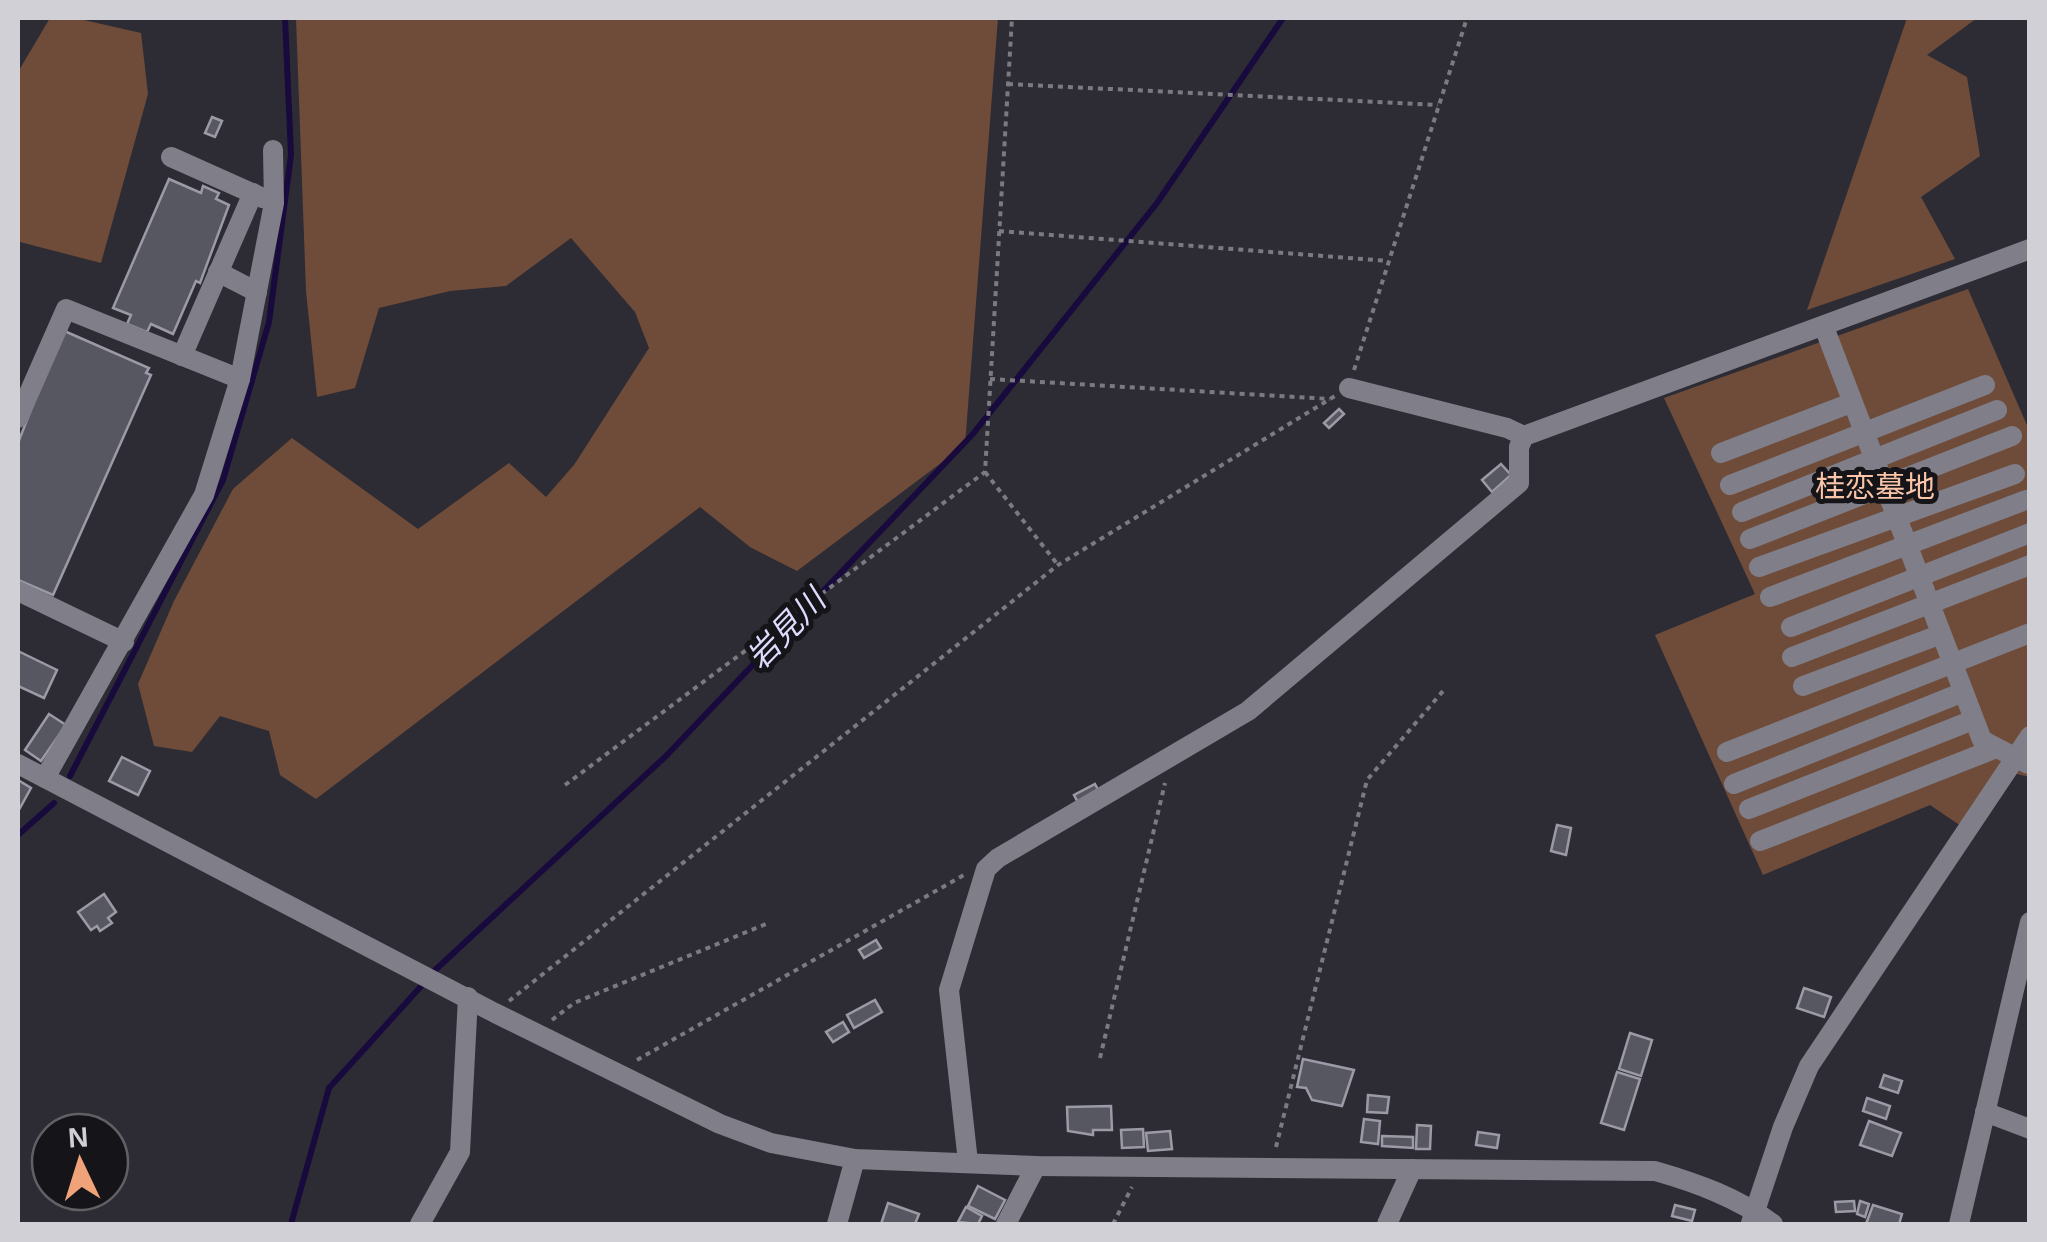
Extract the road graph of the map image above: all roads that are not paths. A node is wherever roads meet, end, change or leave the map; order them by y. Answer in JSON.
{"nodes":[{"id":1,"x":273,"y":150,"type":"dead end"},
{"id":2,"x":171,"y":157,"type":"dead end"},
{"id":3,"x":253,"y":194,"type":"junction"},
{"id":4,"x":274,"y":203,"type":"junction"},
{"id":5,"x":2030,"y":249,"type":"edge"},
{"id":6,"x":218,"y":272,"type":"junction"},
{"id":7,"x":257,"y":292,"type":"junction"},
{"id":8,"x":1824,"y":328,"type":"junction"},
{"id":9,"x":182,"y":356,"type":"junction"},
{"id":10,"x":240,"y":379,"type":"junction"},
{"id":11,"x":1984,"y":385,"type":"dead end"},
{"id":12,"x":1340,"y":393,"type":"road end"},
{"id":13,"x":1850,"y":403,"type":"junction"},
{"id":14,"x":1997,"y":410,"type":"dead end"},
{"id":15,"x":18,"y":418,"type":"edge"},
{"id":16,"x":1860,"y":432,"type":"junction"},
{"id":17,"x":1524,"y":436,"type":"junction"},
{"id":18,"x":2012,"y":436,"type":"dead end"},
{"id":19,"x":1721,"y":453,"type":"dead end"},
{"id":20,"x":1872,"y":460,"type":"junction"},
{"id":21,"x":2014,"y":474,"type":"dead end"},
{"id":22,"x":1730,"y":486,"type":"dead end"},
{"id":23,"x":1882,"y":488,"type":"junction"},
{"id":24,"x":2026,"y":500,"type":"dead end"},
{"id":25,"x":1742,"y":512,"type":"dead end"},
{"id":26,"x":1893,"y":516,"type":"junction"},
{"id":27,"x":2030,"y":533,"type":"edge"},
{"id":28,"x":1750,"y":539,"type":"dead end"},
{"id":29,"x":1905,"y":548,"type":"junction"},
{"id":30,"x":2030,"y":565,"type":"edge"},
{"id":31,"x":1759,"y":567,"type":"dead end"},
{"id":32,"x":1916,"y":576,"type":"junction"},
{"id":33,"x":18,"y":591,"type":"edge"},
{"id":34,"x":1770,"y":598,"type":"dead end"},
{"id":35,"x":1927,"y":604,"type":"junction"},
{"id":36,"x":1791,"y":627,"type":"dead end"},
{"id":37,"x":2030,"y":633,"type":"edge"},
{"id":38,"x":1939,"y":634,"type":"junction"},
{"id":39,"x":124,"y":642,"type":"junction"},
{"id":40,"x":1792,"y":657,"type":"dead end"},
{"id":41,"x":1949,"y":662,"type":"junction"},
{"id":42,"x":1802,"y":686,"type":"dead end"},
{"id":43,"x":1961,"y":692,"type":"junction"},
{"id":44,"x":1973,"y":720,"type":"junction"},
{"id":45,"x":2030,"y":736,"type":"edge"},
{"id":46,"x":1994,"y":749,"type":"junction"},
{"id":47,"x":1727,"y":752,"type":"dead end"},
{"id":48,"x":2023,"y":763,"type":"edge"},
{"id":49,"x":18,"y":764,"type":"edge"},
{"id":50,"x":45,"y":778,"type":"junction"},
{"id":51,"x":1734,"y":784,"type":"dead end"},
{"id":52,"x":1749,"y":810,"type":"dead end"},
{"id":53,"x":1760,"y":841,"type":"dead end"},
{"id":54,"x":2030,"y":922,"type":"edge"},
{"id":55,"x":468,"y":997,"type":"junction"},
{"id":56,"x":1985,"y":1112,"type":"junction"},
{"id":57,"x":2030,"y":1129,"type":"edge"},
{"id":58,"x":855,"y":1159,"type":"junction"},
{"id":59,"x":968,"y":1162,"type":"junction"},
{"id":60,"x":1036,"y":1166,"type":"junction"},
{"id":61,"x":1412,"y":1170,"type":"junction"},
{"id":62,"x":1752,"y":1218,"type":"edge"},
{"id":63,"x":420,"y":1224,"type":"edge"},
{"id":64,"x":838,"y":1224,"type":"edge"},
{"id":65,"x":1006,"y":1224,"type":"edge"},
{"id":66,"x":1386,"y":1224,"type":"edge"},
{"id":67,"x":1774,"y":1224,"type":"edge"},
{"id":68,"x":1959,"y":1224,"type":"edge"}],
"edges":[{"from":1,"to":4,"type":"street"},
{"from":2,"to":3,"type":"street"},
{"from":3,"to":4,"type":"street"},
{"from":3,"to":6,"type":"street"},
{"from":4,"to":7,"type":"street"},
{"from":5,"to":8,"type":"street"},
{"from":6,"to":7,"type":"street"},
{"from":6,"to":9,"type":"street"},
{"from":7,"to":10,"type":"street"},
{"from":8,"to":13,"type":"street"},
{"from":8,"to":17,"type":"street"},
{"from":9,"to":10,"type":"street"},
{"from":9,"to":15,"type":"street"},
{"from":10,"to":39,"type":"street"},
{"from":11,"to":16,"type":"street"},
{"from":12,"to":17,"type":"street"},
{"from":13,"to":16,"type":"street"},
{"from":13,"to":19,"type":"street"},
{"from":14,"to":20,"type":"street"},
{"from":16,"to":20,"type":"street"},
{"from":16,"to":22,"type":"street"},
{"from":17,"to":59,"type":"street"},
{"from":18,"to":23,"type":"street"},
{"from":20,"to":23,"type":"street"},
{"from":20,"to":25,"type":"street"},
{"from":21,"to":26,"type":"street"},
{"from":23,"to":26,"type":"street"},
{"from":23,"to":28,"type":"street"},
{"from":24,"to":29,"type":"street"},
{"from":26,"to":29,"type":"street"},
{"from":26,"to":31,"type":"street"},
{"from":27,"to":32,"type":"street"},
{"from":29,"to":32,"type":"street"},
{"from":29,"to":34,"type":"street"},
{"from":30,"to":35,"type":"street"},
{"from":32,"to":35,"type":"street"},
{"from":32,"to":36,"type":"street"},
{"from":33,"to":39,"type":"street"},
{"from":35,"to":38,"type":"street"},
{"from":35,"to":40,"type":"street"},
{"from":37,"to":41,"type":"street"},
{"from":38,"to":41,"type":"street"},
{"from":38,"to":42,"type":"street"},
{"from":39,"to":50,"type":"street"},
{"from":41,"to":43,"type":"street"},
{"from":41,"to":47,"type":"street"},
{"from":43,"to":44,"type":"street"},
{"from":43,"to":51,"type":"street"},
{"from":44,"to":46,"type":"street"},
{"from":44,"to":52,"type":"street"},
{"from":45,"to":48,"type":"street"},
{"from":46,"to":48,"type":"street"},
{"from":46,"to":53,"type":"street"},
{"from":48,"to":62,"type":"street"},
{"from":49,"to":50,"type":"street"},
{"from":50,"to":55,"type":"street"},
{"from":54,"to":56,"type":"street"},
{"from":55,"to":58,"type":"street"},
{"from":55,"to":63,"type":"street"},
{"from":56,"to":57,"type":"street"},
{"from":56,"to":68,"type":"street"},
{"from":58,"to":59,"type":"street"},
{"from":58,"to":64,"type":"street"},
{"from":59,"to":60,"type":"street"},
{"from":60,"to":61,"type":"street"},
{"from":60,"to":65,"type":"street"},
{"from":61,"to":62,"type":"street"},
{"from":61,"to":66,"type":"street"},
{"from":62,"to":67,"type":"street"}]}
